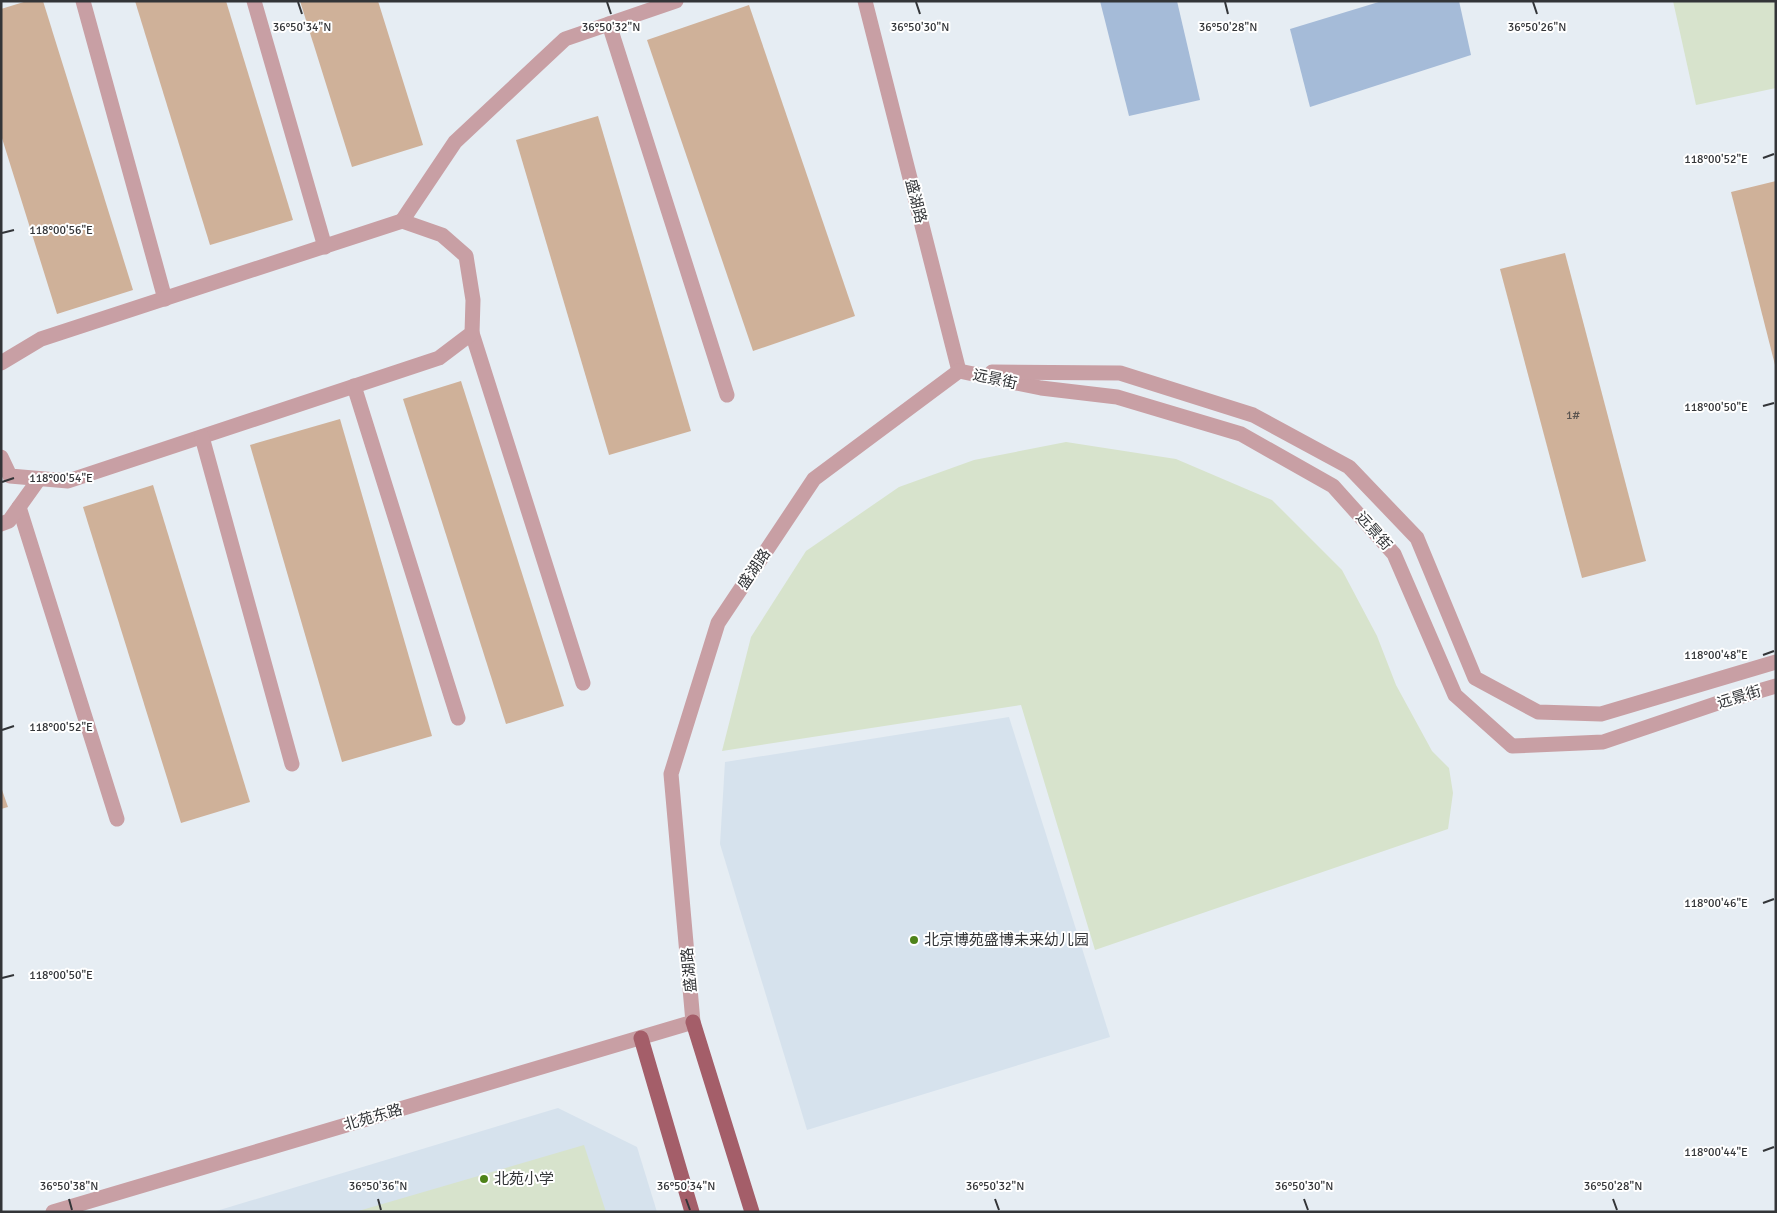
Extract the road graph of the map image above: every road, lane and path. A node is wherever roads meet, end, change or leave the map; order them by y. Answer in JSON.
{"nodes":[{"id":1,"x":83,"y":1,"type":"edge"},
{"id":2,"x":254,"y":1,"type":"edge"},
{"id":3,"x":676,"y":1,"type":"edge"},
{"id":4,"x":865,"y":1,"type":"edge"},
{"id":5,"x":609,"y":24,"type":"junction"},
{"id":6,"x":402,"y":221,"type":"junction"},
{"id":7,"x":325,"y":247,"type":"junction"},
{"id":8,"x":165,"y":298,"type":"junction"},
{"id":9,"x":472,"y":333,"type":"junction"},
{"id":10,"x":1,"y":351,"type":"edge"},
{"id":11,"x":19,"y":352,"type":"junction"},
{"id":12,"x":1,"y":363,"type":"edge"},
{"id":13,"x":959,"y":371,"type":"junction"},
{"id":14,"x":354,"y":386,"type":"junction"},
{"id":15,"x":727,"y":395,"type":"dead end"},
{"id":16,"x":202,"y":437,"type":"junction"},
{"id":17,"x":1,"y":456,"type":"edge"},
{"id":18,"x":39,"y":478,"type":"junction"},
{"id":19,"x":19,"y":507,"type":"junction"},
{"id":20,"x":1,"y":524,"type":"edge"},
{"id":21,"x":1776,"y":662,"type":"edge"},
{"id":22,"x":583,"y":683,"type":"dead end"},
{"id":23,"x":1776,"y":686,"type":"edge"},
{"id":24,"x":458,"y":718,"type":"dead end"},
{"id":25,"x":292,"y":764,"type":"dead end"},
{"id":26,"x":117,"y":820,"type":"dead end"},
{"id":27,"x":694,"y":1022,"type":"junction"},
{"id":28,"x":641,"y":1038,"type":"junction"},
{"id":29,"x":53,"y":1212,"type":"edge"},
{"id":30,"x":692,"y":1212,"type":"edge"},
{"id":31,"x":752,"y":1212,"type":"edge"}],
"edges":[{"from":1,"to":8,"type":"street"},
{"from":2,"to":7,"type":"street"},
{"from":3,"to":5,"type":"street"},
{"from":4,"to":13,"type":"street","name":"盛湖路"},
{"from":5,"to":6,"type":"street"},
{"from":5,"to":15,"type":"street"},
{"from":6,"to":7,"type":"street"},
{"from":6,"to":9,"type":"street"},
{"from":7,"to":8,"type":"street"},
{"from":8,"to":11,"type":"street"},
{"from":9,"to":14,"type":"street"},
{"from":9,"to":22,"type":"street"},
{"from":10,"to":11,"type":"street"},
{"from":11,"to":12,"type":"street"},
{"from":13,"to":21,"type":"street","name":"远景街"},
{"from":13,"to":23,"type":"street","name":"远景街"},
{"from":13,"to":27,"type":"street","name":"盛湖路"},
{"from":14,"to":16,"type":"street"},
{"from":14,"to":24,"type":"street"},
{"from":16,"to":18,"type":"street"},
{"from":16,"to":25,"type":"street"},
{"from":17,"to":18,"type":"street"},
{"from":18,"to":19,"type":"street"},
{"from":19,"to":20,"type":"street"},
{"from":19,"to":26,"type":"street"},
{"from":27,"to":28,"type":"street","name":"北苑东路"},
{"from":27,"to":31,"type":"main road","name":"盛湖路"},
{"from":28,"to":29,"type":"street","name":"北苑东路"},
{"from":28,"to":30,"type":"main road"}]}
